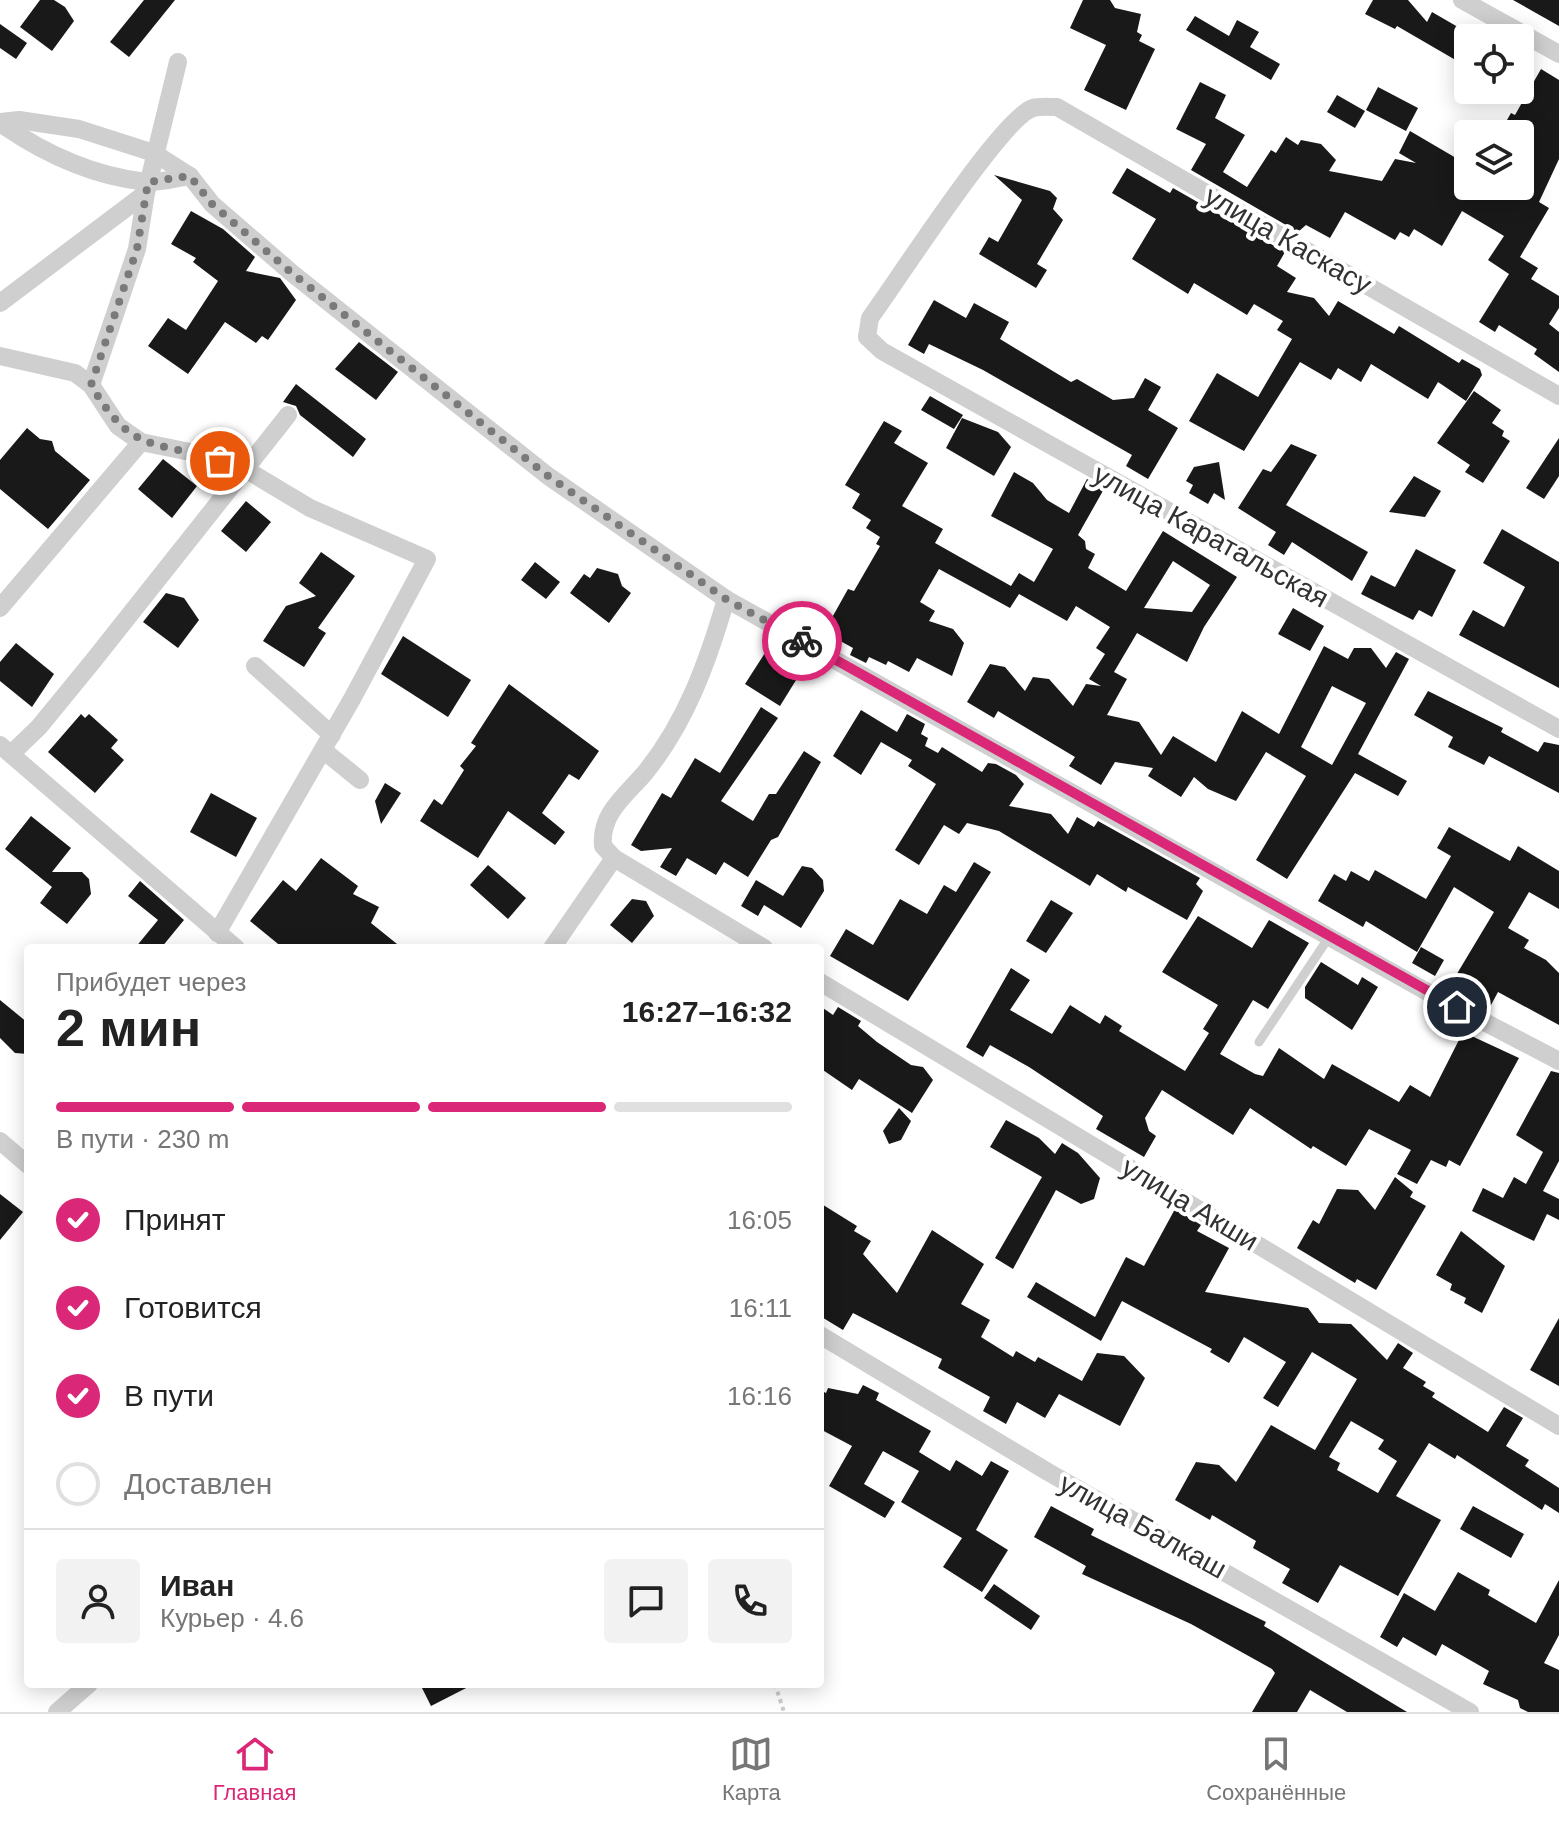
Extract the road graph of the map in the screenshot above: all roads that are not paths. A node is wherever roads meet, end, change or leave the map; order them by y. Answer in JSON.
{"nodes":[{"id":1,"x":1462,"y":0,"type":"edge"},
{"id":2,"x":1559,"y":54,"type":"edge"},
{"id":3,"x":178,"y":62,"type":"dead end"},
{"id":4,"x":1015,"y":120,"type":"joint"},
{"id":5,"x":0,"y":122,"type":"edge"},
{"id":6,"x":154,"y":153,"type":"junction"},
{"id":7,"x":190,"y":176,"type":"junction"},
{"id":8,"x":147,"y":187,"type":"junction"},
{"id":9,"x":0,"y":303,"type":"edge"},
{"id":10,"x":1,"y":364,"type":"edge"},
{"id":11,"x":91,"y":385,"type":"junction"},
{"id":12,"x":1559,"y":396,"type":"edge"},
{"id":13,"x":288,"y":415,"type":"dead end"},
{"id":14,"x":141,"y":442,"type":"junction"},
{"id":15,"x":245,"y":469,"type":"junction"},
{"id":16,"x":726,"y":599,"type":"junction"},
{"id":17,"x":0,"y":608,"type":"edge"},
{"id":18,"x":255,"y":666,"type":"dead end"},
{"id":19,"x":1559,"y":729,"type":"edge"},
{"id":20,"x":328,"y":742,"type":"junction"},
{"id":21,"x":6,"y":749,"type":"edge"},
{"id":22,"x":360,"y":780,"type":"dead end"},
{"id":23,"x":614,"y":858,"type":"junction"},
{"id":24,"x":217,"y":933,"type":"junction"},
{"id":25,"x":1329,"y":937,"type":"junction"},
{"id":26,"x":231,"y":944,"type":"edge"},
{"id":27,"x":555,"y":944,"type":"edge"},
{"id":28,"x":757,"y":944,"type":"edge"},
{"id":29,"x":824,"y":984,"type":"edge"},
{"id":30,"x":1259,"y":1042,"type":"dead end"},
{"id":31,"x":1559,"y":1061,"type":"edge"},
{"id":32,"x":0,"y":1141,"type":"edge"},
{"id":33,"x":24,"y":1162,"type":"edge"},
{"id":34,"x":824,"y":1337,"type":"edge"},
{"id":35,"x":1559,"y":1426,"type":"edge"},
{"id":36,"x":84,"y":1688,"type":"edge"},
{"id":37,"x":57,"y":1712,"type":"edge"},
{"id":38,"x":1470,"y":1712,"type":"edge"}],
"edges":[{"from":1,"to":2,"type":"street"},
{"from":3,"to":6,"type":"street"},
{"from":4,"to":12,"type":"street","name":"улица Каскасу"},
{"from":4,"to":19,"type":"street","name":"улица Каратальская"},
{"from":5,"to":6,"type":"street"},
{"from":5,"to":8,"type":"street"},
{"from":6,"to":7,"type":"street"},
{"from":6,"to":8,"type":"street"},
{"from":7,"to":8,"type":"street"},
{"from":7,"to":16,"type":"street"},
{"from":8,"to":9,"type":"street"},
{"from":8,"to":11,"type":"street"},
{"from":10,"to":11,"type":"street"},
{"from":11,"to":14,"type":"street"},
{"from":13,"to":15,"type":"street"},
{"from":14,"to":15,"type":"street"},
{"from":14,"to":17,"type":"street"},
{"from":15,"to":20,"type":"street"},
{"from":15,"to":21,"type":"street"},
{"from":16,"to":23,"type":"street"},
{"from":16,"to":25,"type":"street"},
{"from":18,"to":20,"type":"street"},
{"from":20,"to":22,"type":"street"},
{"from":20,"to":24,"type":"street"},
{"from":21,"to":24,"type":"street"},
{"from":23,"to":27,"type":"street"},
{"from":23,"to":28,"type":"street"},
{"from":24,"to":26,"type":"street"},
{"from":25,"to":30,"type":"lane"},
{"from":25,"to":31,"type":"street"},
{"from":29,"to":35,"type":"street","name":"улица Акши"},
{"from":32,"to":33,"type":"street"},
{"from":34,"to":38,"type":"street","name":"улица Балкаш"},
{"from":36,"to":37,"type":"street"}]}
